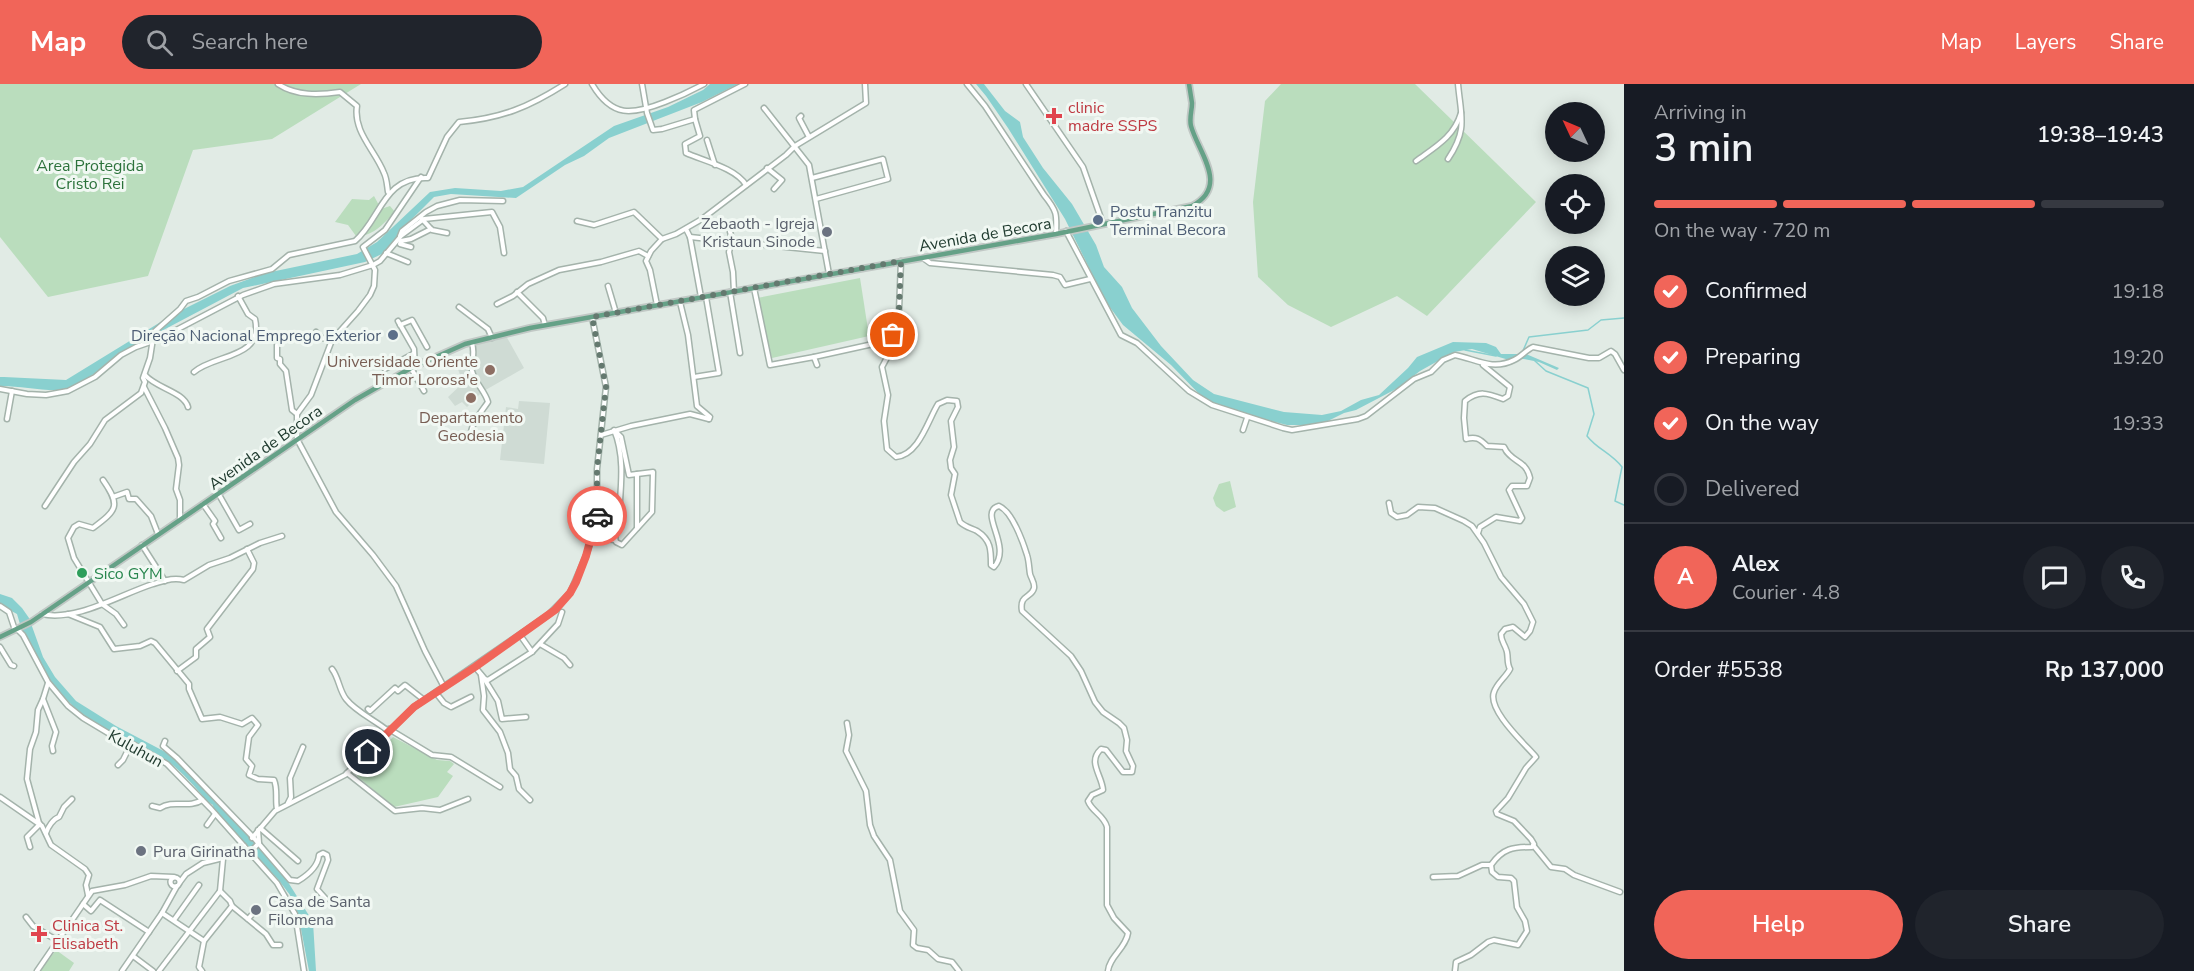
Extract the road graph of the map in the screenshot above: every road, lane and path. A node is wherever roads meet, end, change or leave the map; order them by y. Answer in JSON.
{"nodes":[{"id":1,"x":278,"y":84,"type":"edge"},
{"id":2,"x":565,"y":84,"type":"edge"},
{"id":3,"x":592,"y":84,"type":"edge"},
{"id":4,"x":642,"y":84,"type":"edge"},
{"id":5,"x":704,"y":84,"type":"edge"},
{"id":6,"x":745,"y":84,"type":"edge"},
{"id":7,"x":865,"y":84,"type":"edge"},
{"id":8,"x":967,"y":84,"type":"edge"},
{"id":9,"x":1026,"y":84,"type":"edge"},
{"id":10,"x":1189,"y":84,"type":"edge"},
{"id":11,"x":1458,"y":84,"type":"edge"},
{"id":12,"x":764,"y":108,"type":"dead end"},
{"id":13,"x":647,"y":112,"type":"junction"},
{"id":14,"x":1461,"y":112,"type":"junction"},
{"id":15,"x":801,"y":116,"type":"dead end"},
{"id":16,"x":694,"y":119,"type":"junction"},
{"id":17,"x":809,"y":137,"type":"junction"},
{"id":18,"x":708,"y":140,"type":"dead end"},
{"id":19,"x":795,"y":146,"type":"junction"},
{"id":20,"x":1448,"y":159,"type":"dead end"},
{"id":21,"x":1416,"y":161,"type":"dead end"},
{"id":22,"x":715,"y":166,"type":"junction"},
{"id":23,"x":767,"y":168,"type":"junction"},
{"id":24,"x":421,"y":177,"type":"junction"},
{"id":25,"x":813,"y":178,"type":"junction"},
{"id":26,"x":746,"y":185,"type":"junction"},
{"id":27,"x":774,"y":189,"type":"dead end"},
{"id":28,"x":388,"y":192,"type":"junction"},
{"id":29,"x":816,"y":199,"type":"junction"},
{"id":30,"x":503,"y":201,"type":"dead end"},
{"id":31,"x":421,"y":219,"type":"junction"},
{"id":32,"x":577,"y":221,"type":"dead end"},
{"id":33,"x":1100,"y":225,"type":"junction"},
{"id":34,"x":729,"y":228,"type":"dead end"},
{"id":35,"x":431,"y":229,"type":"junction"},
{"id":36,"x":686,"y":229,"type":"junction"},
{"id":37,"x":1068,"y":230,"type":"junction"},
{"id":38,"x":447,"y":233,"type":"dead end"},
{"id":39,"x":1056,"y":234,"type":"junction"},
{"id":40,"x":690,"y":237,"type":"junction"},
{"id":41,"x":662,"y":239,"type":"junction"},
{"id":42,"x":732,"y":242,"type":"junction"},
{"id":43,"x":411,"y":247,"type":"dead end"},
{"id":44,"x":825,"y":251,"type":"junction"},
{"id":45,"x":386,"y":253,"type":"junction"},
{"id":46,"x":504,"y":253,"type":"dead end"},
{"id":47,"x":648,"y":256,"type":"junction"},
{"id":48,"x":923,"y":258,"type":"junction"},
{"id":49,"x":901,"y":261,"type":"junction"},
{"id":50,"x":408,"y":262,"type":"dead end"},
{"id":51,"x":373,"y":265,"type":"junction"},
{"id":52,"x":829,"y":274,"type":"junction"},
{"id":53,"x":1090,"y":279,"type":"junction"},
{"id":54,"x":608,"y":286,"type":"dead end"},
{"id":55,"x":754,"y":288,"type":"junction"},
{"id":56,"x":516,"y":292,"type":"junction"},
{"id":57,"x":732,"y":292,"type":"junction"},
{"id":58,"x":238,"y":297,"type":"junction"},
{"id":59,"x":704,"y":297,"type":"junction"},
{"id":60,"x":680,"y":302,"type":"junction"},
{"id":61,"x":497,"y":304,"type":"dead end"},
{"id":62,"x":657,"y":305,"type":"junction"},
{"id":63,"x":459,"y":307,"type":"dead end"},
{"id":64,"x":616,"y":313,"type":"junction"},
{"id":65,"x":592,"y":317,"type":"junction"},
{"id":66,"x":873,"y":325,"type":"dead end"},
{"id":67,"x":545,"y":326,"type":"junction"},
{"id":68,"x":316,"y":332,"type":"dead end"},
{"id":69,"x":492,"y":338,"type":"junction"},
{"id":70,"x":153,"y":340,"type":"junction"},
{"id":71,"x":332,"y":340,"type":"junction"},
{"id":72,"x":472,"y":343,"type":"junction"},
{"id":73,"x":277,"y":345,"type":"dead end"},
{"id":74,"x":427,"y":347,"type":"dead end"},
{"id":75,"x":413,"y":353,"type":"junction"},
{"id":76,"x":740,"y":353,"type":"dead end"},
{"id":77,"x":814,"y":357,"type":"junction"},
{"id":78,"x":1482,"y":364,"type":"junction"},
{"id":79,"x":817,"y":365,"type":"dead end"},
{"id":80,"x":413,"y":368,"type":"junction"},
{"id":81,"x":385,"y":369,"type":"dead end"},
{"id":82,"x":1624,"y":370,"type":"edge"},
{"id":83,"x":194,"y":372,"type":"dead end"},
{"id":84,"x":145,"y":375,"type":"junction"},
{"id":85,"x":694,"y":376,"type":"junction"},
{"id":86,"x":144,"y":387,"type":"junction"},
{"id":87,"x":0,"y":389,"type":"edge"},
{"id":88,"x":12,"y":391,"type":"junction"},
{"id":89,"x":424,"y":391,"type":"dead end"},
{"id":90,"x":188,"y":407,"type":"dead end"},
{"id":91,"x":297,"y":414,"type":"junction"},
{"id":92,"x":1247,"y":418,"type":"junction"},
{"id":93,"x":7,"y":419,"type":"dead end"},
{"id":94,"x":614,"y":430,"type":"junction"},
{"id":95,"x":1243,"y":430,"type":"dead end"},
{"id":96,"x":601,"y":435,"type":"junction"},
{"id":97,"x":470,"y":439,"type":"dead end"},
{"id":98,"x":297,"y":440,"type":"junction"},
{"id":99,"x":637,"y":474,"type":"junction"},
{"id":100,"x":103,"y":480,"type":"dead end"},
{"id":101,"x":218,"y":493,"type":"junction"},
{"id":102,"x":113,"y":497,"type":"junction"},
{"id":103,"x":1389,"y":503,"type":"dead end"},
{"id":104,"x":202,"y":504,"type":"junction"},
{"id":105,"x":45,"y":506,"type":"dead end"},
{"id":106,"x":180,"y":519,"type":"junction"},
{"id":107,"x":250,"y":524,"type":"dead end"},
{"id":108,"x":638,"y":528,"type":"junction"},
{"id":109,"x":158,"y":534,"type":"junction"},
{"id":110,"x":1478,"y":534,"type":"junction"},
{"id":111,"x":282,"y":536,"type":"dead end"},
{"id":112,"x":221,"y":538,"type":"dead end"},
{"id":113,"x":142,"y":544,"type":"junction"},
{"id":114,"x":247,"y":549,"type":"junction"},
{"id":115,"x":89,"y":581,"type":"junction"},
{"id":116,"x":165,"y":581,"type":"junction"},
{"id":117,"x":102,"y":604,"type":"junction"},
{"id":118,"x":0,"y":606,"type":"edge"},
{"id":119,"x":562,"y":612,"type":"dead end"},
{"id":120,"x":41,"y":614,"type":"junction"},
{"id":121,"x":68,"y":614,"type":"junction"},
{"id":122,"x":124,"y":625,"type":"dead end"},
{"id":123,"x":17,"y":629,"type":"junction"},
{"id":124,"x":520,"y":635,"type":"junction"},
{"id":125,"x":0,"y":637,"type":"edge"},
{"id":126,"x":540,"y":644,"type":"junction"},
{"id":127,"x":0,"y":647,"type":"edge"},
{"id":128,"x":532,"y":652,"type":"junction"},
{"id":129,"x":570,"y":665,"type":"dead end"},
{"id":130,"x":14,"y":666,"type":"dead end"},
{"id":131,"x":475,"y":667,"type":"junction"},
{"id":132,"x":332,"y":669,"type":"dead end"},
{"id":133,"x":177,"y":671,"type":"junction"},
{"id":134,"x":481,"y":675,"type":"junction"},
{"id":135,"x":484,"y":679,"type":"junction"},
{"id":136,"x":48,"y":682,"type":"junction"},
{"id":137,"x":444,"y":687,"type":"junction"},
{"id":138,"x":436,"y":693,"type":"junction"},
{"id":139,"x":471,"y":697,"type":"dead end"},
{"id":140,"x":43,"y":699,"type":"junction"},
{"id":141,"x":424,"y":700,"type":"junction"},
{"id":142,"x":368,"y":709,"type":"dead end"},
{"id":143,"x":526,"y":717,"type":"dead end"},
{"id":144,"x":847,"y":723,"type":"dead end"},
{"id":145,"x":388,"y":730,"type":"junction"},
{"id":146,"x":165,"y":741,"type":"dead end"},
{"id":147,"x":132,"y":744,"type":"junction"},
{"id":148,"x":303,"y":747,"type":"dead end"},
{"id":149,"x":53,"y":752,"type":"dead end"},
{"id":150,"x":353,"y":752,"type":"dead end"},
{"id":151,"x":356,"y":763,"type":"junction"},
{"id":152,"x":118,"y":765,"type":"dead end"},
{"id":153,"x":347,"y":773,"type":"junction"},
{"id":154,"x":500,"y":787,"type":"dead end"},
{"id":155,"x":0,"y":797,"type":"edge"},
{"id":156,"x":72,"y":799,"type":"dead end"},
{"id":157,"x":468,"y":799,"type":"dead end"},
{"id":158,"x":202,"y":800,"type":"junction"},
{"id":159,"x":530,"y":800,"type":"dead end"},
{"id":160,"x":288,"y":804,"type":"junction"},
{"id":161,"x":152,"y":806,"type":"dead end"},
{"id":162,"x":277,"y":809,"type":"junction"},
{"id":163,"x":215,"y":814,"type":"junction"},
{"id":164,"x":40,"y":824,"type":"junction"},
{"id":165,"x":207,"y":825,"type":"dead end"},
{"id":166,"x":259,"y":829,"type":"junction"},
{"id":167,"x":45,"y":834,"type":"junction"},
{"id":168,"x":253,"y":837,"type":"junction"},
{"id":169,"x":258,"y":844,"type":"junction"},
{"id":170,"x":1533,"y":845,"type":"junction"},
{"id":171,"x":244,"y":846,"type":"junction"},
{"id":172,"x":30,"y":847,"type":"dead end"},
{"id":173,"x":250,"y":853,"type":"junction"},
{"id":174,"x":232,"y":854,"type":"junction"},
{"id":175,"x":223,"y":858,"type":"junction"},
{"id":176,"x":298,"y":861,"type":"dead end"},
{"id":177,"x":1491,"y":865,"type":"junction"},
{"id":178,"x":161,"y":876,"type":"junction"},
{"id":179,"x":1433,"y":877,"type":"dead end"},
{"id":180,"x":177,"y":881,"type":"junction"},
{"id":181,"x":171,"y":884,"type":"junction"},
{"id":182,"x":200,"y":885,"type":"dead end"},
{"id":183,"x":220,"y":891,"type":"junction"},
{"id":184,"x":1620,"y":892,"type":"dead end"},
{"id":185,"x":172,"y":893,"type":"junction"},
{"id":186,"x":88,"y":895,"type":"junction"},
{"id":187,"x":326,"y":899,"type":"dead end"},
{"id":188,"x":83,"y":904,"type":"junction"},
{"id":189,"x":232,"y":906,"type":"junction"},
{"id":190,"x":256,"y":910,"type":"dead end"},
{"id":191,"x":162,"y":913,"type":"junction"},
{"id":192,"x":26,"y":917,"type":"dead end"},
{"id":193,"x":248,"y":919,"type":"junction"},
{"id":194,"x":174,"y":920,"type":"junction"},
{"id":195,"x":189,"y":931,"type":"junction"},
{"id":196,"x":149,"y":932,"type":"junction"},
{"id":197,"x":204,"y":940,"type":"junction"},
{"id":198,"x":58,"y":941,"type":"junction"},
{"id":199,"x":280,"y":945,"type":"dead end"},
{"id":200,"x":133,"y":956,"type":"junction"},
{"id":201,"x":37,"y":971,"type":"edge"},
{"id":202,"x":122,"y":971,"type":"edge"},
{"id":203,"x":153,"y":971,"type":"edge"},
{"id":204,"x":159,"y":971,"type":"edge"},
{"id":205,"x":202,"y":971,"type":"edge"},
{"id":206,"x":304,"y":971,"type":"edge"},
{"id":207,"x":959,"y":971,"type":"edge"},
{"id":208,"x":1108,"y":971,"type":"edge"},
{"id":209,"x":1455,"y":971,"type":"edge"}],
"edges":[{"from":1,"to":28,"type":"street"},
{"from":2,"to":24,"type":"street"},
{"from":3,"to":13,"type":"street"},
{"from":4,"to":13,"type":"street"},
{"from":5,"to":13,"type":"street"},
{"from":6,"to":16,"type":"street"},
{"from":7,"to":17,"type":"street"},
{"from":8,"to":39,"type":"street"},
{"from":9,"to":33,"type":"street"},
{"from":10,"to":33,"type":"main road","name":"Avenida de Becora"},
{"from":11,"to":14,"type":"street"},
{"from":12,"to":19,"type":"street"},
{"from":13,"to":16,"type":"street"},
{"from":14,"to":20,"type":"street"},
{"from":14,"to":21,"type":"street"},
{"from":15,"to":17,"type":"street"},
{"from":16,"to":22,"type":"street"},
{"from":17,"to":19,"type":"street"},
{"from":18,"to":22,"type":"street"},
{"from":19,"to":23,"type":"street"},
{"from":19,"to":25,"type":"street"},
{"from":22,"to":26,"type":"street"},
{"from":23,"to":26,"type":"street"},
{"from":23,"to":27,"type":"street"},
{"from":24,"to":28,"type":"street"},
{"from":24,"to":51,"type":"street"},
{"from":25,"to":29,"type":"street"},
{"from":25,"to":29,"type":"street"},
{"from":26,"to":36,"type":"street"},
{"from":28,"to":70,"type":"street"},
{"from":29,"to":44,"type":"street"},
{"from":30,"to":31,"type":"street"},
{"from":31,"to":35,"type":"street"},
{"from":31,"to":45,"type":"street"},
{"from":31,"to":46,"type":"street"},
{"from":32,"to":41,"type":"street"},
{"from":33,"to":37,"type":"main road","name":"Avenida de Becora"},
{"from":34,"to":42,"type":"street"},
{"from":35,"to":38,"type":"street"},
{"from":35,"to":43,"type":"street"},
{"from":36,"to":40,"type":"street"},
{"from":36,"to":41,"type":"street"},
{"from":37,"to":39,"type":"main road","name":"Avenida de Becora"},
{"from":37,"to":53,"type":"street"},
{"from":39,"to":48,"type":"main road","name":"Avenida de Becora"},
{"from":40,"to":42,"type":"street"},
{"from":40,"to":59,"type":"street"},
{"from":41,"to":47,"type":"street"},
{"from":42,"to":44,"type":"street"},
{"from":42,"to":57,"type":"street"},
{"from":44,"to":52,"type":"street"},
{"from":45,"to":50,"type":"street"},
{"from":45,"to":51,"type":"street"},
{"from":47,"to":56,"type":"street"},
{"from":47,"to":62,"type":"street"},
{"from":48,"to":49,"type":"main road","name":"Avenida de Becora"},
{"from":48,"to":53,"type":"street"},
{"from":49,"to":52,"type":"main road","name":"Avenida de Becora"},
{"from":49,"to":208,"type":"street"},
{"from":51,"to":58,"type":"street"},
{"from":51,"to":71,"type":"street"},
{"from":52,"to":55,"type":"main road","name":"Avenida de Becora"},
{"from":53,"to":92,"type":"street"},
{"from":54,"to":64,"type":"street"},
{"from":55,"to":57,"type":"main road","name":"Avenida de Becora"},
{"from":55,"to":77,"type":"street"},
{"from":56,"to":61,"type":"street"},
{"from":56,"to":67,"type":"street"},
{"from":57,"to":59,"type":"main road","name":"Avenida de Becora"},
{"from":57,"to":76,"type":"street"},
{"from":58,"to":70,"type":"street"},
{"from":58,"to":83,"type":"street"},
{"from":59,"to":60,"type":"main road","name":"Avenida de Becora"},
{"from":59,"to":85,"type":"street"},
{"from":60,"to":62,"type":"main road","name":"Avenida de Becora"},
{"from":60,"to":85,"type":"street"},
{"from":62,"to":64,"type":"main road","name":"Avenida de Becora"},
{"from":63,"to":69,"type":"street"},
{"from":64,"to":65,"type":"main road","name":"Avenida de Becora"},
{"from":65,"to":67,"type":"main road","name":"Avenida de Becora"},
{"from":65,"to":96,"type":"street"},
{"from":66,"to":77,"type":"street"},
{"from":67,"to":69,"type":"main road","name":"Avenida de Becora"},
{"from":68,"to":71,"type":"street"},
{"from":69,"to":72,"type":"main road","name":"Avenida de Becora"},
{"from":70,"to":84,"type":"street"},
{"from":70,"to":88,"type":"street"},
{"from":71,"to":91,"type":"street"},
{"from":72,"to":80,"type":"main road","name":"Avenida de Becora"},
{"from":72,"to":97,"type":"street"},
{"from":73,"to":91,"type":"street"},
{"from":74,"to":75,"type":"street"},
{"from":75,"to":80,"type":"street"},
{"from":75,"to":81,"type":"street"},
{"from":77,"to":79,"type":"street"},
{"from":78,"to":82,"type":"street"},
{"from":78,"to":92,"type":"street"},
{"from":78,"to":110,"type":"street"},
{"from":80,"to":89,"type":"street"},
{"from":80,"to":98,"type":"main road","name":"Avenida de Becora"},
{"from":84,"to":86,"type":"street"},
{"from":84,"to":90,"type":"street"},
{"from":85,"to":94,"type":"street"},
{"from":86,"to":105,"type":"street"},
{"from":86,"to":106,"type":"street"},
{"from":87,"to":88,"type":"street"},
{"from":88,"to":93,"type":"street"},
{"from":91,"to":98,"type":"street"},
{"from":92,"to":95,"type":"street"},
{"from":94,"to":96,"type":"street"},
{"from":94,"to":99,"type":"street"},
{"from":94,"to":108,"type":"street"},
{"from":96,"to":124,"type":"street"},
{"from":98,"to":101,"type":"main road","name":"Avenida de Becora"},
{"from":98,"to":137,"type":"street"},
{"from":99,"to":108,"type":"street"},
{"from":99,"to":108,"type":"street"},
{"from":100,"to":102,"type":"street"},
{"from":101,"to":104,"type":"main road","name":"Avenida de Becora"},
{"from":101,"to":107,"type":"street"},
{"from":102,"to":109,"type":"street"},
{"from":102,"to":115,"type":"street"},
{"from":103,"to":110,"type":"street"},
{"from":104,"to":106,"type":"main road","name":"Avenida de Becora"},
{"from":104,"to":112,"type":"street"},
{"from":106,"to":109,"type":"main road","name":"Avenida de Becora"},
{"from":109,"to":113,"type":"main road","name":"Avenida de Becora"},
{"from":110,"to":170,"type":"street"},
{"from":111,"to":114,"type":"street"},
{"from":113,"to":115,"type":"main road","name":"Avenida de Becora"},
{"from":113,"to":116,"type":"street"},
{"from":114,"to":116,"type":"street"},
{"from":114,"to":133,"type":"street"},
{"from":115,"to":117,"type":"street"},
{"from":115,"to":120,"type":"main road","name":"Avenida de Becora"},
{"from":116,"to":117,"type":"street"},
{"from":117,"to":121,"type":"street"},
{"from":117,"to":122,"type":"street"},
{"from":118,"to":123,"type":"street","name":"Kuluhun"},
{"from":119,"to":126,"type":"street"},
{"from":120,"to":121,"type":"street"},
{"from":120,"to":123,"type":"main road","name":"Avenida de Becora"},
{"from":121,"to":133,"type":"street"},
{"from":123,"to":125,"type":"main road"},
{"from":123,"to":136,"type":"street","name":"Kuluhun"},
{"from":124,"to":128,"type":"street"},
{"from":124,"to":131,"type":"street"},
{"from":126,"to":128,"type":"street"},
{"from":126,"to":129,"type":"street"},
{"from":127,"to":130,"type":"street"},
{"from":128,"to":135,"type":"street"},
{"from":131,"to":134,"type":"street"},
{"from":131,"to":137,"type":"street"},
{"from":132,"to":145,"type":"street"},
{"from":133,"to":162,"type":"street"},
{"from":134,"to":135,"type":"street"},
{"from":134,"to":159,"type":"street"},
{"from":135,"to":143,"type":"street"},
{"from":136,"to":140,"type":"street"},
{"from":136,"to":147,"type":"street","name":"Kuluhun"},
{"from":137,"to":138,"type":"street"},
{"from":138,"to":139,"type":"street"},
{"from":138,"to":141,"type":"street"},
{"from":140,"to":149,"type":"street"},
{"from":140,"to":164,"type":"street"},
{"from":141,"to":142,"type":"street"},
{"from":141,"to":145,"type":"street"},
{"from":144,"to":207,"type":"street"},
{"from":145,"to":151,"type":"street"},
{"from":145,"to":154,"type":"street"},
{"from":146,"to":168,"type":"street"},
{"from":147,"to":152,"type":"street"},
{"from":147,"to":158,"type":"street","name":"Kuluhun"},
{"from":148,"to":160,"type":"street"},
{"from":150,"to":151,"type":"street"},
{"from":151,"to":153,"type":"street"},
{"from":153,"to":157,"type":"street"},
{"from":153,"to":160,"type":"street"},
{"from":155,"to":164,"type":"street"},
{"from":156,"to":167,"type":"street"},
{"from":158,"to":161,"type":"street"},
{"from":158,"to":163,"type":"street","name":"Kuluhun"},
{"from":160,"to":162,"type":"street"},
{"from":162,"to":166,"type":"street"},
{"from":163,"to":165,"type":"street"},
{"from":163,"to":171,"type":"street","name":"Kuluhun"},
{"from":164,"to":167,"type":"street"},
{"from":164,"to":172,"type":"street"},
{"from":166,"to":168,"type":"street"},
{"from":166,"to":169,"type":"street"},
{"from":166,"to":176,"type":"street"},
{"from":167,"to":186,"type":"street"},
{"from":168,"to":169,"type":"street"},
{"from":169,"to":173,"type":"street"},
{"from":169,"to":187,"type":"street"},
{"from":170,"to":177,"type":"street"},
{"from":170,"to":184,"type":"street"},
{"from":171,"to":173,"type":"street","name":"Kuluhun"},
{"from":171,"to":174,"type":"street"},
{"from":173,"to":174,"type":"street"},
{"from":173,"to":206,"type":"street","name":"Kuluhun"},
{"from":174,"to":175,"type":"street"},
{"from":175,"to":180,"type":"street"},
{"from":175,"to":183,"type":"street"},
{"from":177,"to":179,"type":"street"},
{"from":177,"to":209,"type":"street"},
{"from":178,"to":180,"type":"street"},
{"from":178,"to":181,"type":"street"},
{"from":178,"to":186,"type":"street"},
{"from":180,"to":181,"type":"street"},
{"from":180,"to":181,"type":"street"},
{"from":180,"to":185,"type":"street"},
{"from":181,"to":185,"type":"street"},
{"from":182,"to":194,"type":"street"},
{"from":183,"to":189,"type":"street"},
{"from":183,"to":195,"type":"street"},
{"from":185,"to":191,"type":"street"},
{"from":186,"to":188,"type":"street"},
{"from":188,"to":196,"type":"street"},
{"from":188,"to":198,"type":"street"},
{"from":189,"to":193,"type":"street"},
{"from":189,"to":197,"type":"street"},
{"from":190,"to":193,"type":"street"},
{"from":191,"to":194,"type":"street"},
{"from":191,"to":196,"type":"street"},
{"from":192,"to":198,"type":"street"},
{"from":193,"to":199,"type":"street"},
{"from":194,"to":195,"type":"street"},
{"from":195,"to":197,"type":"street"},
{"from":195,"to":204,"type":"street"},
{"from":196,"to":200,"type":"street"},
{"from":197,"to":205,"type":"street"},
{"from":198,"to":201,"type":"street"},
{"from":200,"to":202,"type":"street"},
{"from":200,"to":203,"type":"street"}]}
